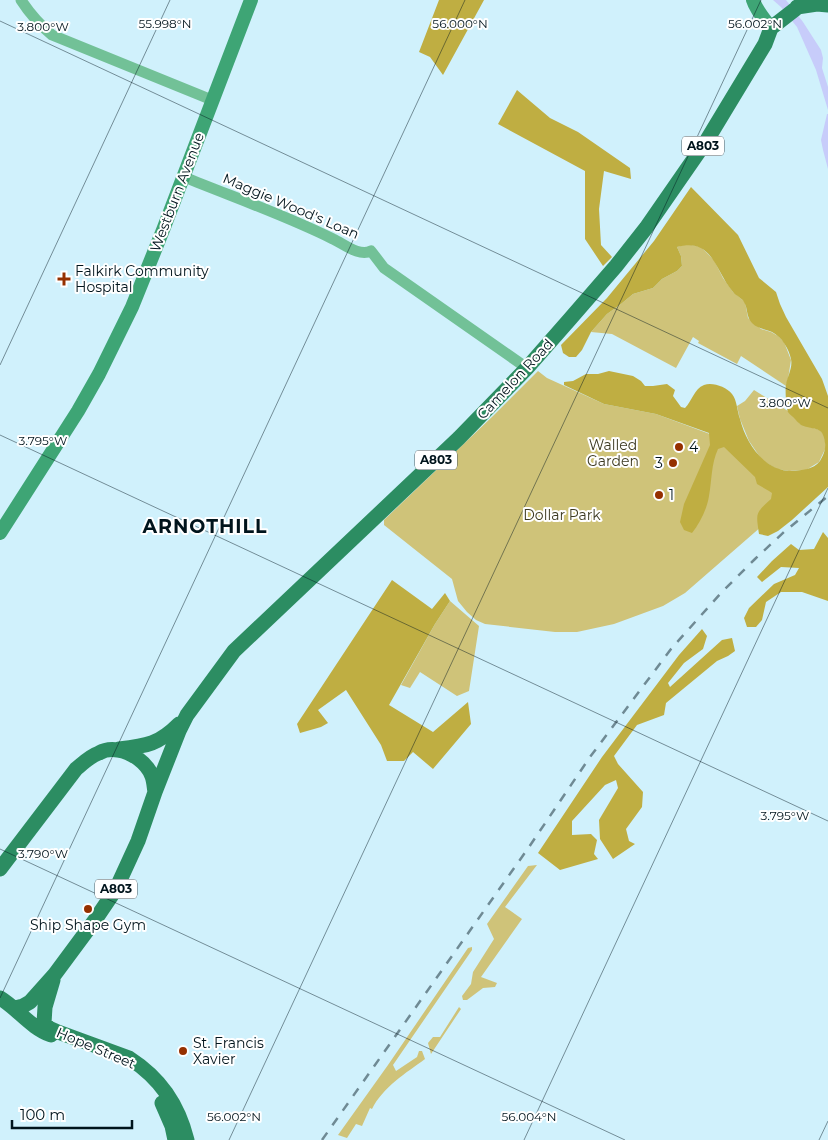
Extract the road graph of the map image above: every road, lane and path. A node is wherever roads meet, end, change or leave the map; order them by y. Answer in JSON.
{"nodes":[{"id":1,"x":21,"y":0,"type":"edge"},
{"id":2,"x":251,"y":0,"type":"edge"},
{"id":3,"x":753,"y":0,"type":"edge"},
{"id":4,"x":802,"y":4,"type":"edge"},
{"id":5,"x":828,"y":5,"type":"edge"},
{"id":6,"x":771,"y":28,"type":"junction"},
{"id":7,"x":212,"y":100,"type":"junction"},
{"id":8,"x":184,"y":177,"type":"junction"},
{"id":9,"x":527,"y":368,"type":"junction"},
{"id":10,"x":0,"y":533,"type":"edge"},
{"id":11,"x":187,"y":716,"type":"junction"},
{"id":12,"x":118,"y":750,"type":"junction"},
{"id":13,"x":155,"y":792,"type":"junction"},
{"id":14,"x":0,"y":869,"type":"edge"},
{"id":15,"x":55,"y":974,"type":"junction"},
{"id":16,"x":0,"y":998,"type":"edge"},
{"id":17,"x":15,"y":1008,"type":"junction"},
{"id":18,"x":43,"y":1028,"type":"junction"},
{"id":19,"x":142,"y":1073,"type":"junction"},
{"id":20,"x":176,"y":1140,"type":"edge"},
{"id":21,"x":187,"y":1140,"type":"edge"}],
"edges":[{"from":1,"to":7,"type":"street"},
{"from":2,"to":7,"type":"main road","name":"Westburn Avenue"},
{"from":3,"to":6,"type":"main road"},
{"from":4,"to":5,"type":"main road"},
{"from":4,"to":6,"type":"main road"},
{"from":6,"to":9,"type":"main road","name":"Camelon Road","number":"A803"},
{"from":7,"to":8,"type":"main road","name":"Westburn Avenue"},
{"from":8,"to":9,"type":"street","name":"Maggie Wood's Loan"},
{"from":8,"to":10,"type":"main road","name":"Westburn Avenue"},
{"from":9,"to":11,"type":"main road","name":"Camelon Road","number":"A803"},
{"from":11,"to":12,"type":"main road","name":"Camelon Road","number":"A803"},
{"from":11,"to":13,"type":"main road","name":"Camelon Road","number":"A803"},
{"from":12,"to":13,"type":"main road"},
{"from":12,"to":14,"type":"main road","number":"A803"},
{"from":13,"to":15,"type":"main road","number":"A803"},
{"from":15,"to":17,"type":"main road","number":"A803"},
{"from":15,"to":18,"type":"main road","number":"A803"},
{"from":16,"to":17,"type":"main road"},
{"from":17,"to":18,"type":"main road"},
{"from":18,"to":19,"type":"main road","name":"Hope Street"},
{"from":19,"to":20,"type":"main road"},
{"from":19,"to":21,"type":"main road"}]}
